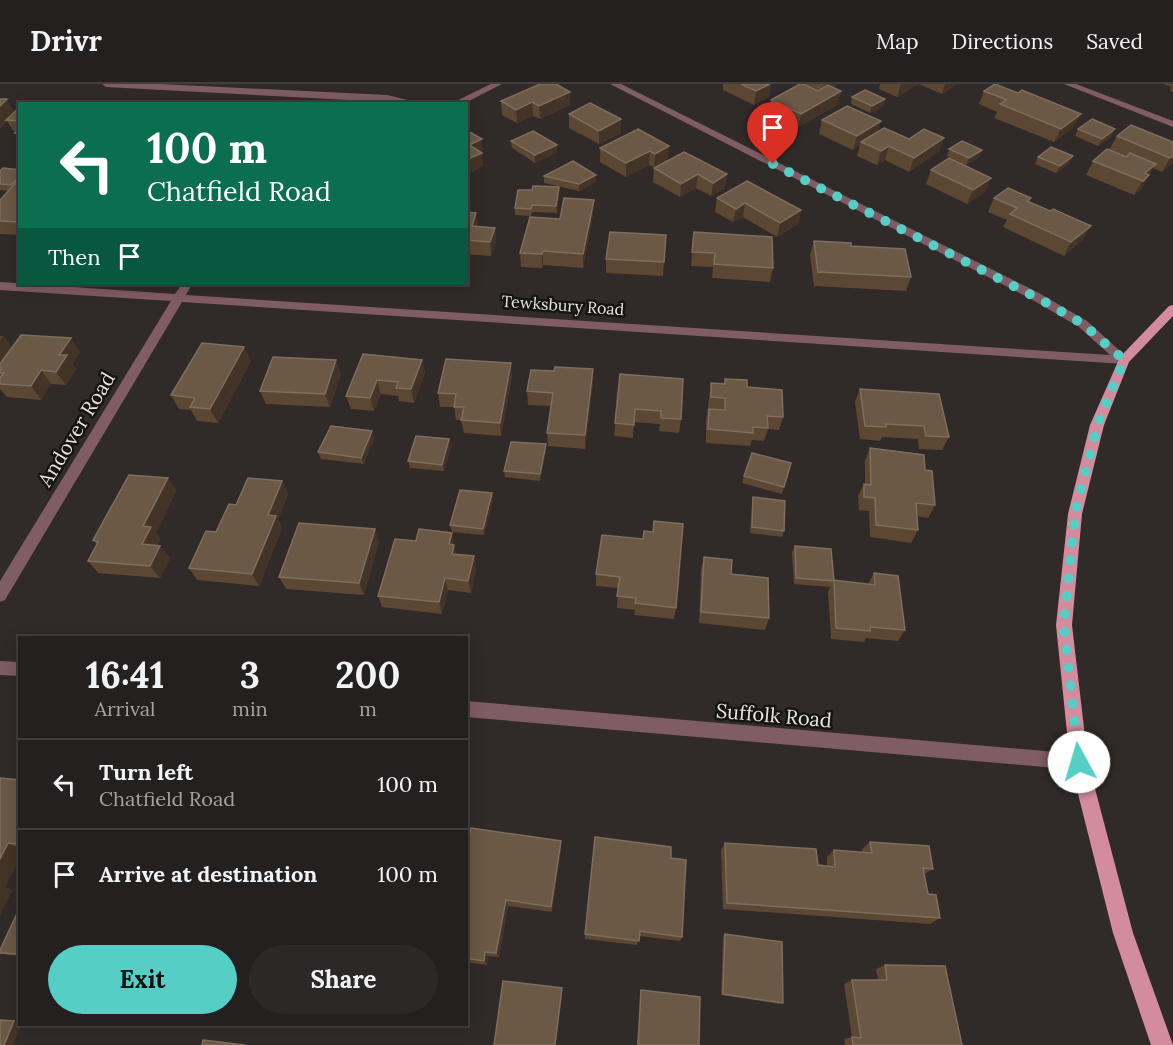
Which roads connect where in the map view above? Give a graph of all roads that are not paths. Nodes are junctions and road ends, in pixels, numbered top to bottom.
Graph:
1 (106, 84) edge
2 (498, 84) edge
3 (614, 84) edge
4 (1068, 84) edge
5 (409, 102) edge
6 (458, 102) edge
7 (1173, 124) edge
8 (186, 285) edge
9 (0, 286) edge
10 (177, 297) junction
11 (1173, 309) edge
12 (1124, 360) junction
13 (0, 595) edge
14 (0, 668) edge
15 (18, 669) edge
16 (468, 709) edge
17 (1079, 762) junction
18 (1162, 1045) edge

1 - 5 street
2 - 6 street
3 - 12 street
4 - 7 street
8 - 10 street, Andover Road
9 - 10 street, Tewksbury Road
10 - 12 street, Tewksbury Road
10 - 13 street, Andover Road
11 - 12 main road
12 - 17 main road
14 - 15 street
16 - 17 street, Suffolk Road
17 - 18 main road

